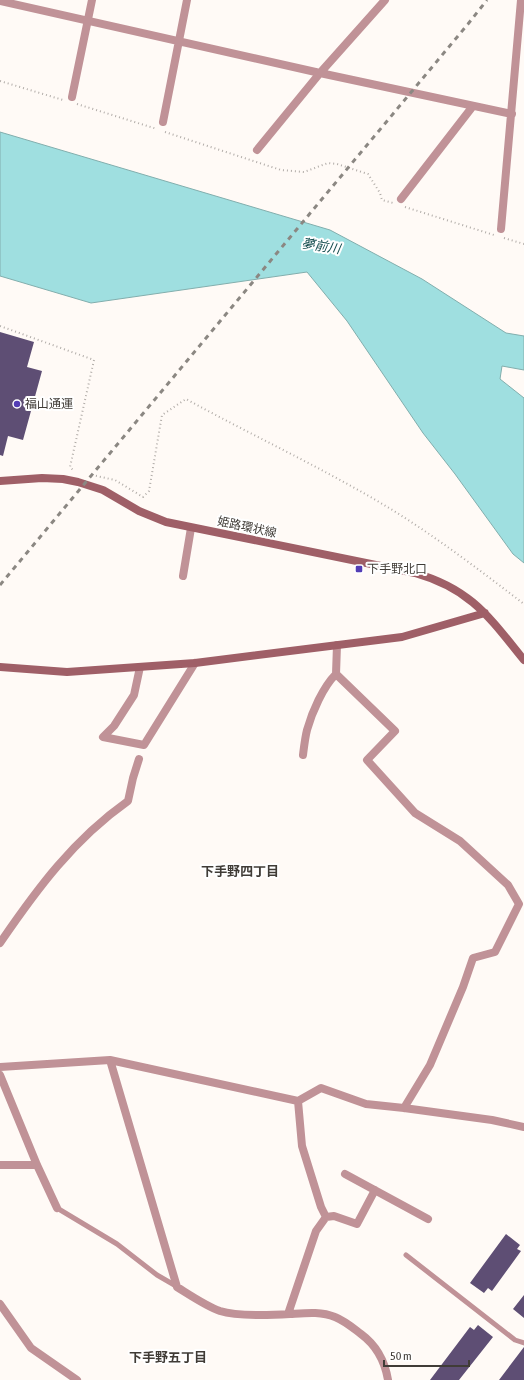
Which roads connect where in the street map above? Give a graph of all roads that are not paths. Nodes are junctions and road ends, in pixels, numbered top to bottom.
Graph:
1 (92, 0) edge
2 (187, 0) edge
3 (385, 0) edge
4 (521, 0) edge
5 (0, 1) edge
6 (88, 21) junction
7 (178, 41) junction
8 (515, 71) junction
9 (524, 72) edge
10 (320, 73) junction
11 (70, 100) road end
12 (472, 106) junction
13 (512, 114) junction
14 (163, 122) dead end
15 (256, 150) dead end
16 (399, 202) road end
17 (502, 233) road end
18 (0, 481) edge
19 (191, 528) junction
20 (183, 576) dead end
21 (485, 612) junction
22 (336, 645) junction
23 (524, 660) edge
24 (195, 663) junction
25 (0, 667) edge
26 (140, 667) junction
27 (336, 674) junction
28 (303, 755) dead end
29 (139, 759) dead end
30 (0, 944) edge
31 (110, 1060) junction
32 (0, 1067) edge
33 (0, 1075) edge
34 (298, 1101) junction
35 (404, 1108) junction
36 (524, 1126) edge
37 (0, 1165) edge
38 (37, 1165) junction
39 (345, 1174) dead end
40 (375, 1190) junction
41 (57, 1208) joint
42 (326, 1217) junction
43 (428, 1219) dead end
44 (406, 1255) dead end
45 (177, 1287) junction
46 (0, 1304) edge
47 (288, 1314) junction
48 (524, 1343) edge
49 (77, 1380) edge
50 (388, 1380) edge

1 - 6 street
2 - 7 street
3 - 10 street
4 - 8 street
5 - 6 street
6 - 7 street
6 - 11 street
7 - 10 street
7 - 14 street
8 - 9 street
8 - 13 street
10 - 12 street
10 - 15 street
12 - 13 street
12 - 16 street
13 - 17 street
18 - 19 main road, 姫路環状線
19 - 20 street
19 - 21 main road, 姫路環状線
21 - 22 main road
21 - 23 main road, 姫路環状線
22 - 24 main road
22 - 27 street
24 - 26 main road
24 - 26 street
25 - 26 main road
27 - 28 street
27 - 35 street
29 - 30 street
31 - 32 street
31 - 34 street
31 - 45 street
33 - 38 street
34 - 35 street
34 - 42 street
35 - 36 street
37 - 38 street
38 - 41 street
39 - 40 street
40 - 42 street
40 - 43 street
41 - 45 lane
42 - 47 street
44 - 48 lane
45 - 47 street
46 - 49 street
47 - 50 street

